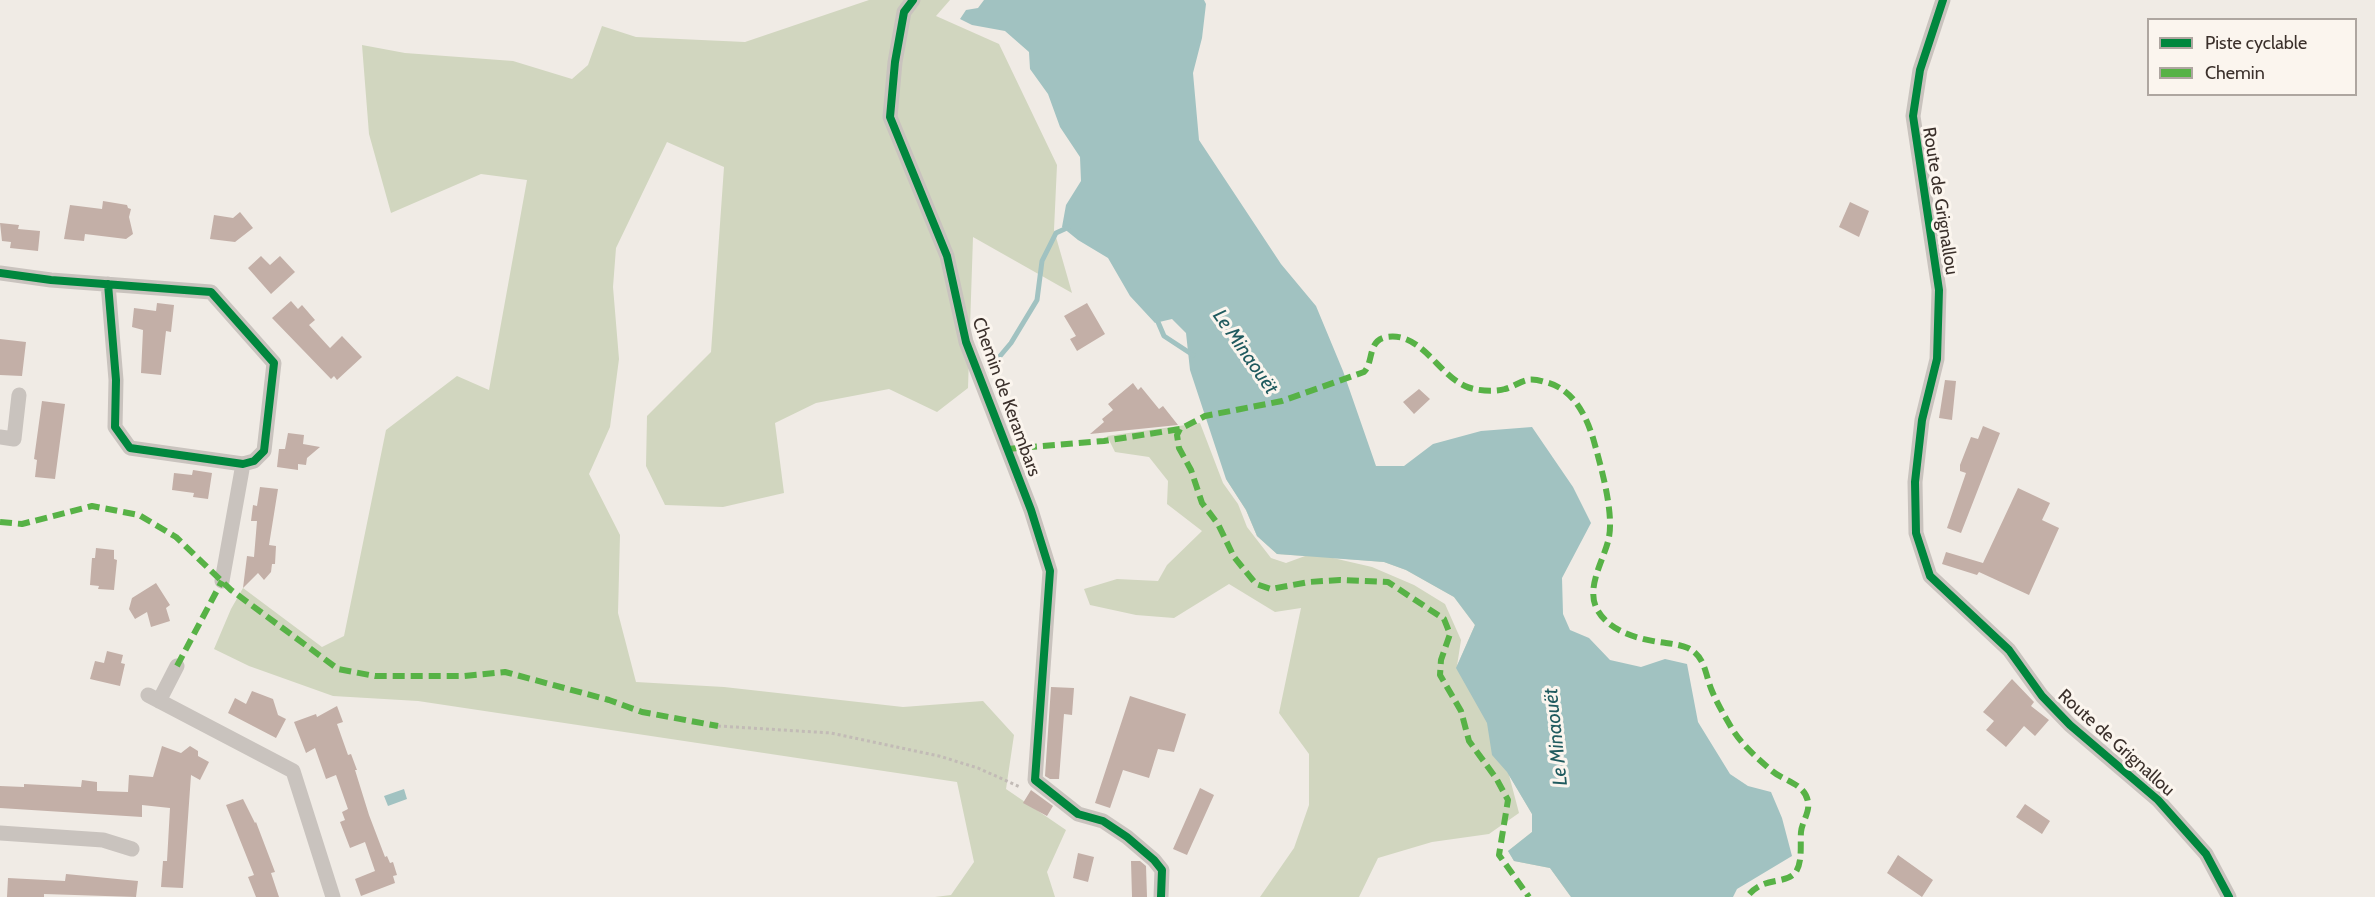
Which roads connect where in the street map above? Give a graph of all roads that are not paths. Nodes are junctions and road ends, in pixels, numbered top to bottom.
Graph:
1 (913, 0) edge
2 (1943, 0) edge
3 (0, 273) edge
4 (108, 284) junction
5 (19, 396) dead end
6 (0, 438) edge
7 (243, 464) junction
8 (222, 581) dead end
9 (177, 666) dead end
10 (0, 833) edge
11 (132, 849) dead end
12 (333, 897) edge
13 (1161, 897) edge
14 (2229, 897) edge

1 - 13 street, Chemin de Kerambars
2 - 14 street, Route de Grignallou
3 - 4 street
4 - 7 street
4 - 7 street
5 - 6 street
7 - 8 street
9 - 12 street
10 - 11 street

